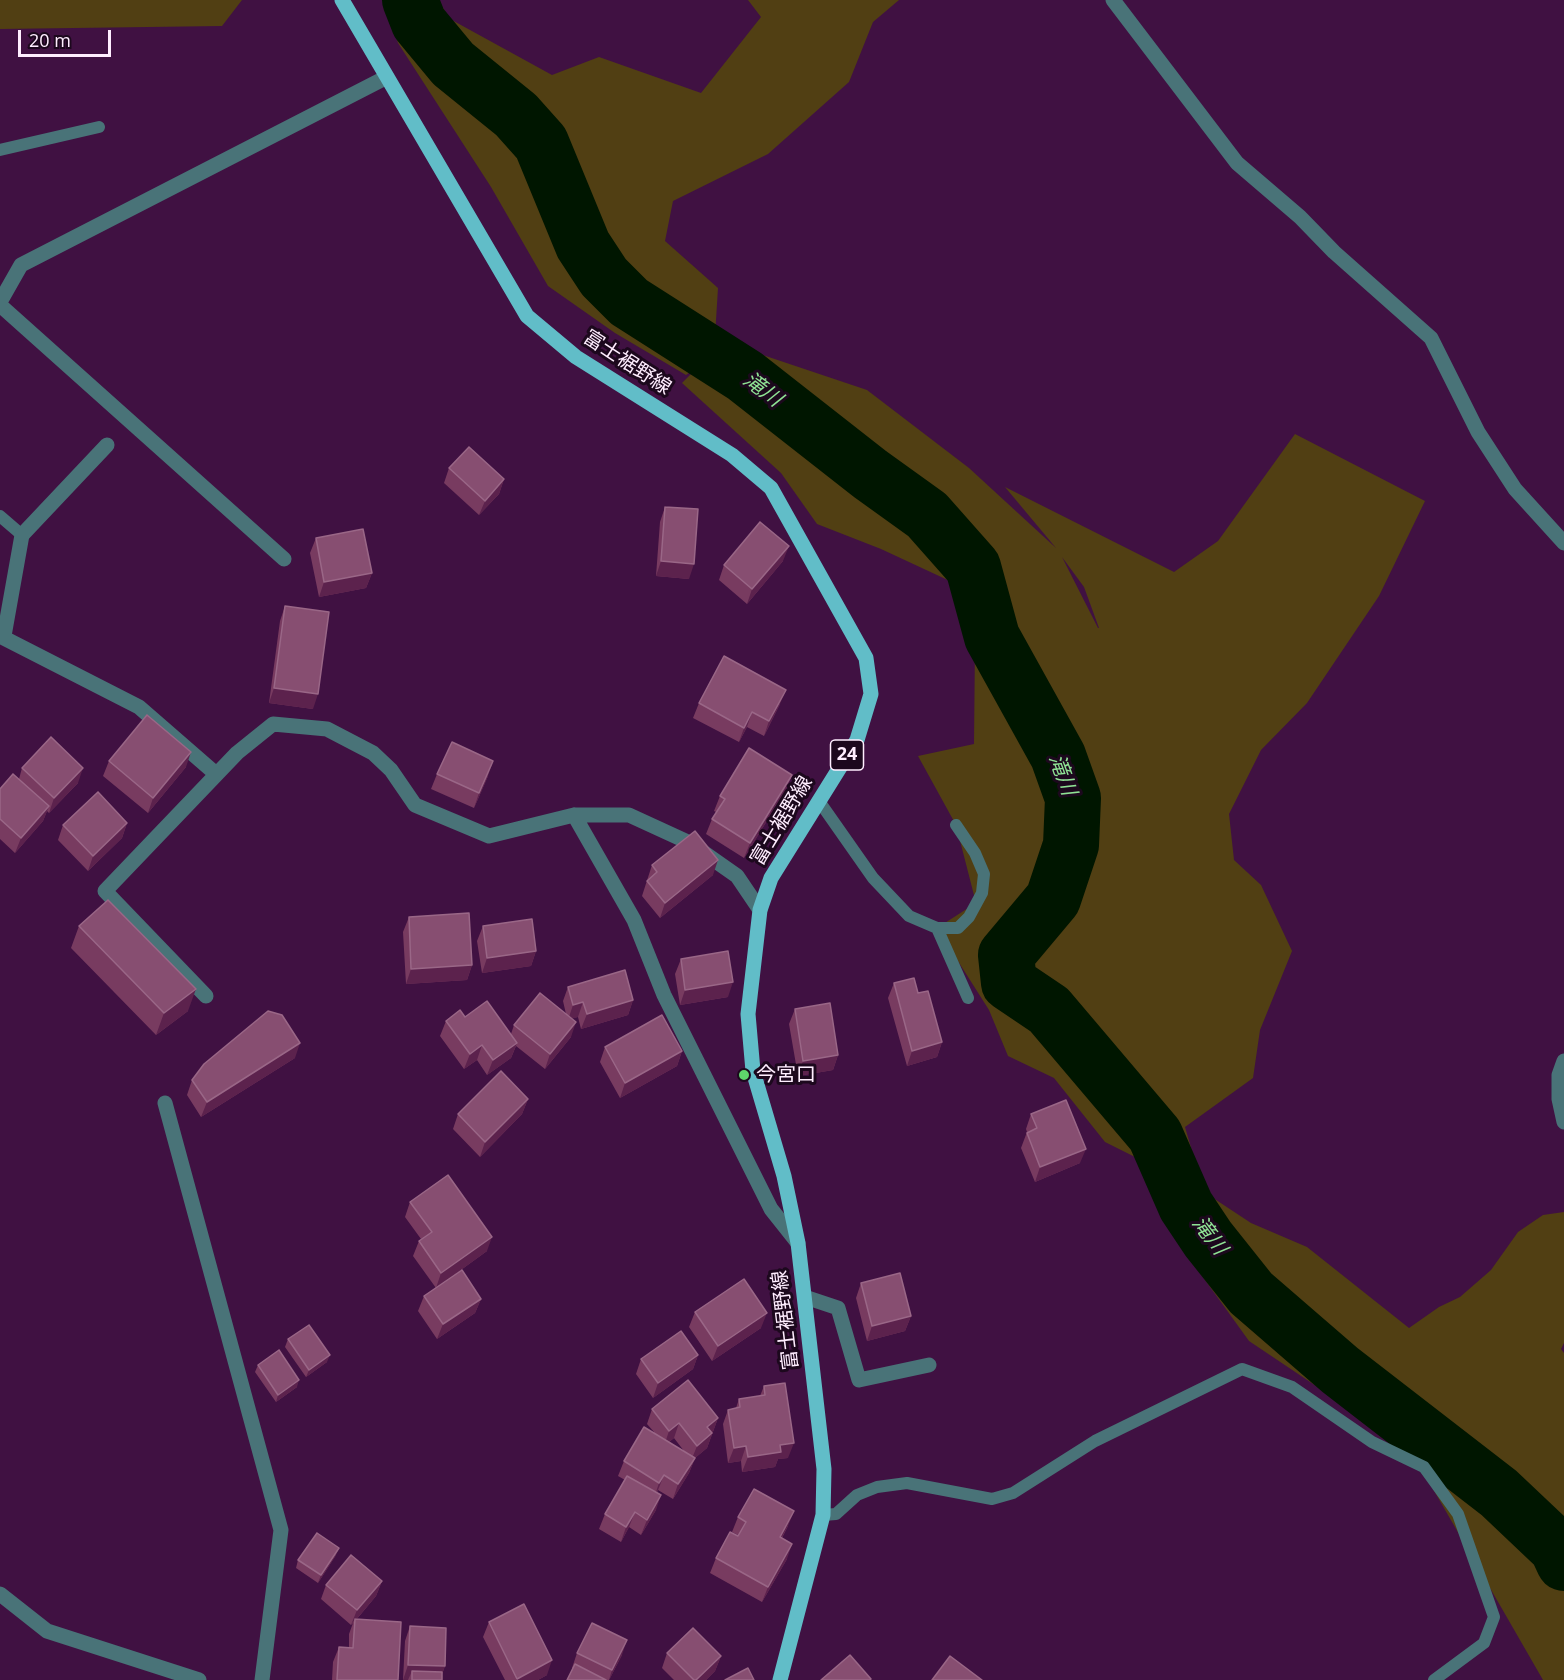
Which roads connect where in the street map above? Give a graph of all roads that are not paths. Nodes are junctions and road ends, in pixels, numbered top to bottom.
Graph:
1 (342, 0) edge
2 (1113, 0) edge
3 (385, 78) junction
4 (99, 127) dead end
5 (0, 150) edge
6 (0, 304) edge
7 (107, 445) dead end
8 (0, 516) edge
9 (22, 535) junction
10 (1564, 543) edge
11 (284, 559) dead end
12 (2, 636) edge
13 (216, 774) junction
14 (819, 801) junction
15 (574, 815) junction
16 (956, 825) dead end
17 (760, 910) junction
18 (937, 928) junction
19 (206, 996) dead end
20 (968, 998) dead end
21 (1564, 1061) edge
22 (165, 1103) dead end
23 (1564, 1122) edge
24 (798, 1243) junction
25 (805, 1297) junction
26 (929, 1365) dead end
27 (823, 1515) junction
28 (0, 1594) edge
29 (199, 1680) edge
30 (262, 1680) edge
31 (780, 1680) edge
32 (1434, 1680) edge

1 - 3 main road, 富士裾野線 / 24
2 - 10 street
3 - 6 street
3 - 14 main road, 富士裾野線 / 24
4 - 5 lane
6 - 11 street
7 - 9 street
8 - 9 lane
9 - 12 street
12 - 13 street
13 - 15 street
13 - 19 street
14 - 17 main road, 富士裾野線 / 24
14 - 18 lane
15 - 17 street
15 - 24 street
16 - 18 lane
17 - 24 main road, 富士裾野線 / 24
18 - 20 lane
21 - 23 street
22 - 30 street
24 - 25 main road, 富士裾野線 / 24
25 - 26 street
25 - 27 main road, 富士裾野線 / 24
27 - 31 main road, 富士裾野線 / 24
27 - 32 lane
28 - 29 street

